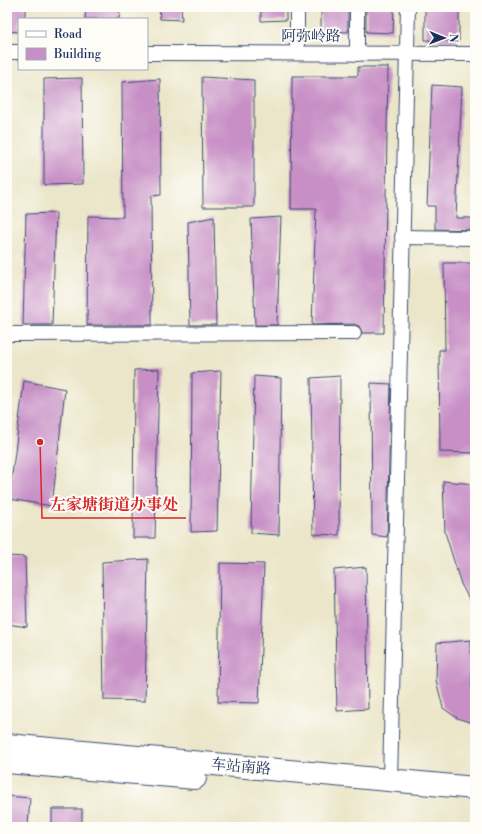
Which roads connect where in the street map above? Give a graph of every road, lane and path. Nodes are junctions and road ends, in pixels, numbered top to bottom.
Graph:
1 (297, 7) edge
2 (357, 7) edge
3 (408, 7) edge
4 (7, 52) edge
5 (18, 52) edge
6 (148, 53) edge
7 (297, 53) junction
8 (357, 54) junction
9 (407, 54) junction
10 (475, 54) edge
11 (402, 237) junction
12 (475, 238) edge
13 (354, 333) dead end
14 (7, 334) edge
15 (7, 745) edge
16 (7, 762) edge
17 (390, 781) junction
18 (475, 788) edge
19 (475, 802) edge

1 - 7 street
2 - 8 street
3 - 9 street
4 - 5 street
6 - 7 street, 阿弥岭路
7 - 8 street, 阿弥岭路
8 - 9 street, 阿弥岭路
9 - 10 street, 阿弥岭路
9 - 11 street
11 - 12 street
11 - 17 street
13 - 14 street
15 - 17 main road, 车站南路
16 - 19 main road, 车站南路
17 - 18 main road, 车站南路

